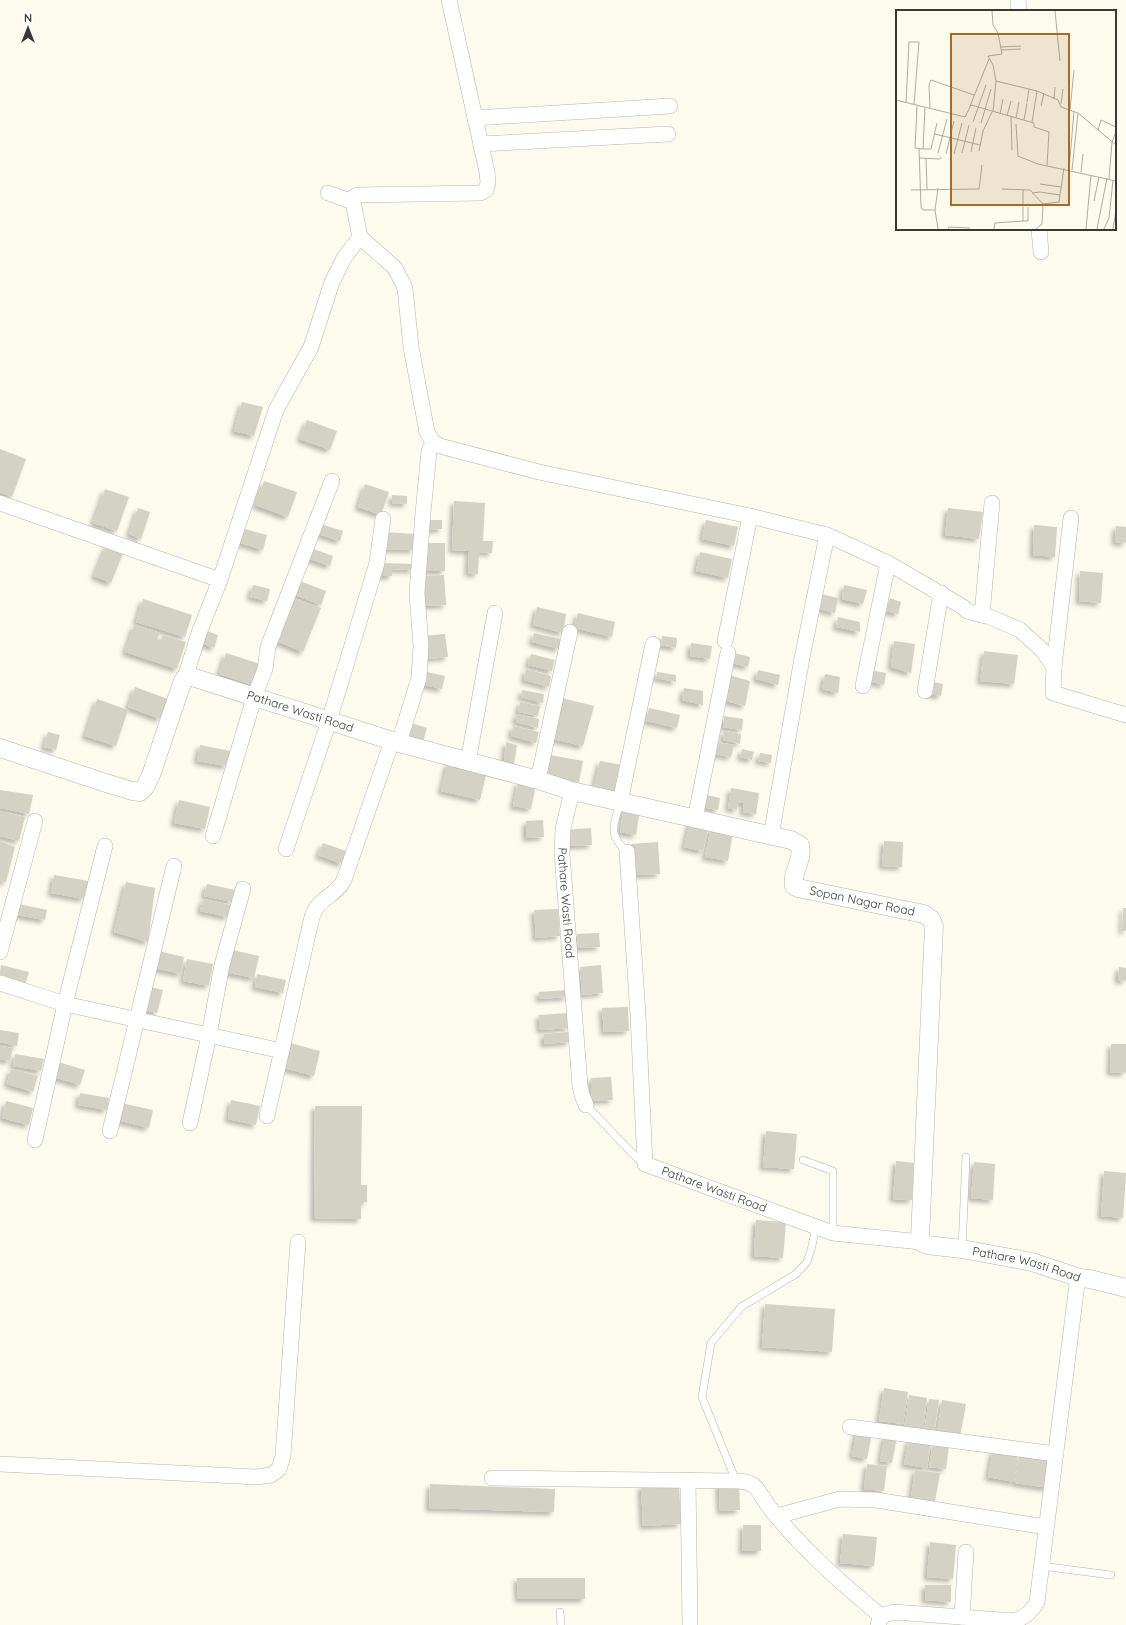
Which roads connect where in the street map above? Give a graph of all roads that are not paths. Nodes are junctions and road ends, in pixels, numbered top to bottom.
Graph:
1 (449, 0) edge
2 (1018, 0) edge
3 (1019, 10) edge
4 (670, 106) dead end
5 (475, 118) junction
6 (668, 134) dead end
7 (481, 144) junction
8 (328, 193) dead end
9 (353, 202) junction
10 (1039, 230) edge
11 (360, 237) junction
12 (1041, 252) dead end
13 (432, 442) junction
14 (332, 481) dead end
15 (0, 503) edge
16 (992, 503) dead end
17 (750, 516) junction
18 (1071, 518) dead end
19 (383, 519) dead end
20 (827, 535) junction
21 (888, 563) junction
22 (220, 580) junction
23 (940, 593) junction
24 (495, 613) dead end
25 (982, 615) junction
26 (570, 632) dead end
27 (653, 644) dead end
28 (1054, 667) junction
29 (185, 678) junction
30 (864, 686) dead end
31 (925, 691) dead end
32 (254, 698) junction
33 (1126, 715) edge
34 (329, 721) junction
35 (396, 742) junction
36 (0, 748) edge
37 (468, 762) junction
38 (538, 780) junction
39 (572, 791) junction
40 (620, 802) junction
41 (695, 819) junction
42 (35, 821) dead end
43 (213, 836) dead end
44 (771, 836) junction
45 (105, 846) dead end
46 (286, 849) dead end
47 (627, 852) joint
48 (174, 866) dead end
49 (243, 889) dead end
50 (0, 952) edge
51 (0, 983) edge
52 (65, 1004) junction
53 (137, 1019) junction
54 (209, 1035) junction
55 (282, 1051) junction
56 (586, 1105) joint
57 (267, 1116) dead end
58 (190, 1123) dead end
59 (110, 1131) dead end
60 (35, 1140) dead end
61 (966, 1157) dead end
62 (803, 1160) dead end
63 (645, 1164) junction
64 (816, 1227) junction
65 (833, 1232) junction
66 (298, 1242) dead end
67 (922, 1242) junction
68 (962, 1249) junction
69 (1080, 1278) junction
70 (1126, 1283) edge
71 (1126, 1288) edge
72 (850, 1427) dead end
73 (1056, 1454) junction
74 (0, 1464) edge
75 (492, 1478) dead end
76 (688, 1480) junction
77 (736, 1481) junction
78 (776, 1516) junction
79 (1046, 1527) junction
80 (966, 1552) dead end
81 (1042, 1566) junction
82 (1111, 1575) dead end
83 (560, 1612) dead end
84 (962, 1617) junction
85 (879, 1620) edge
86 (561, 1625) edge
87 (690, 1625) edge

1 - 5 street
2 - 3 street
4 - 5 street
5 - 7 street
6 - 7 street
7 - 9 street
8 - 9 street
9 - 11 street
10 - 12 street
11 - 13 street
11 - 22 street
13 - 17 street
13 - 35 street
14 - 32 street
15 - 22 street
16 - 25 street
17 - 20 street
17 - 41 street
18 - 28 street
19 - 34 street
20 - 21 street
20 - 44 street
21 - 23 street
21 - 30 street
22 - 29 street
23 - 25 street
23 - 31 street
24 - 37 street
25 - 28 street
26 - 38 street
27 - 40 street
28 - 33 street
29 - 32 street, Pathare Wasti Road
29 - 36 street
32 - 34 street, Pathare Wasti Road
32 - 43 street
34 - 35 street, Pathare Wasti Road
34 - 46 street
35 - 37 street, Pathare Wasti Road
35 - 55 street
37 - 38 street, Pathare Wasti Road
38 - 39 street, Pathare Wasti Road
39 - 40 street, Sopan Nagar Road
39 - 56 street, Pathare Wasti Road
40 - 41 street, Sopan Nagar Road
40 - 47 lane
41 - 44 street, Sopan Nagar Road
42 - 50 street
44 - 67 street, Sopan Nagar Road
45 - 52 street
47 - 63 street
48 - 53 street
49 - 54 street
51 - 52 street
52 - 53 street
52 - 60 street
53 - 54 street
53 - 59 street
54 - 55 street
54 - 58 street
55 - 57 street
56 - 63 lane, Pathare Wasti Road
61 - 68 lane
62 - 65 lane
63 - 64 street, Pathare Wasti Road
64 - 65 street, Pathare Wasti Road
64 - 77 lane
65 - 67 street, Pathare Wasti Road
66 - 74 street
67 - 68 street, Pathare Wasti Road
68 - 69 street, Pathare Wasti Road
69 - 71 street, Pathare Wasti Road
69 - 73 street
70 - 71 street
72 - 73 street
73 - 79 street
75 - 76 street
76 - 77 street
76 - 87 street
77 - 78 street
78 - 79 street
78 - 85 street
79 - 81 street
80 - 84 street
81 - 82 lane
81 - 84 street
83 - 86 lane
84 - 85 street

